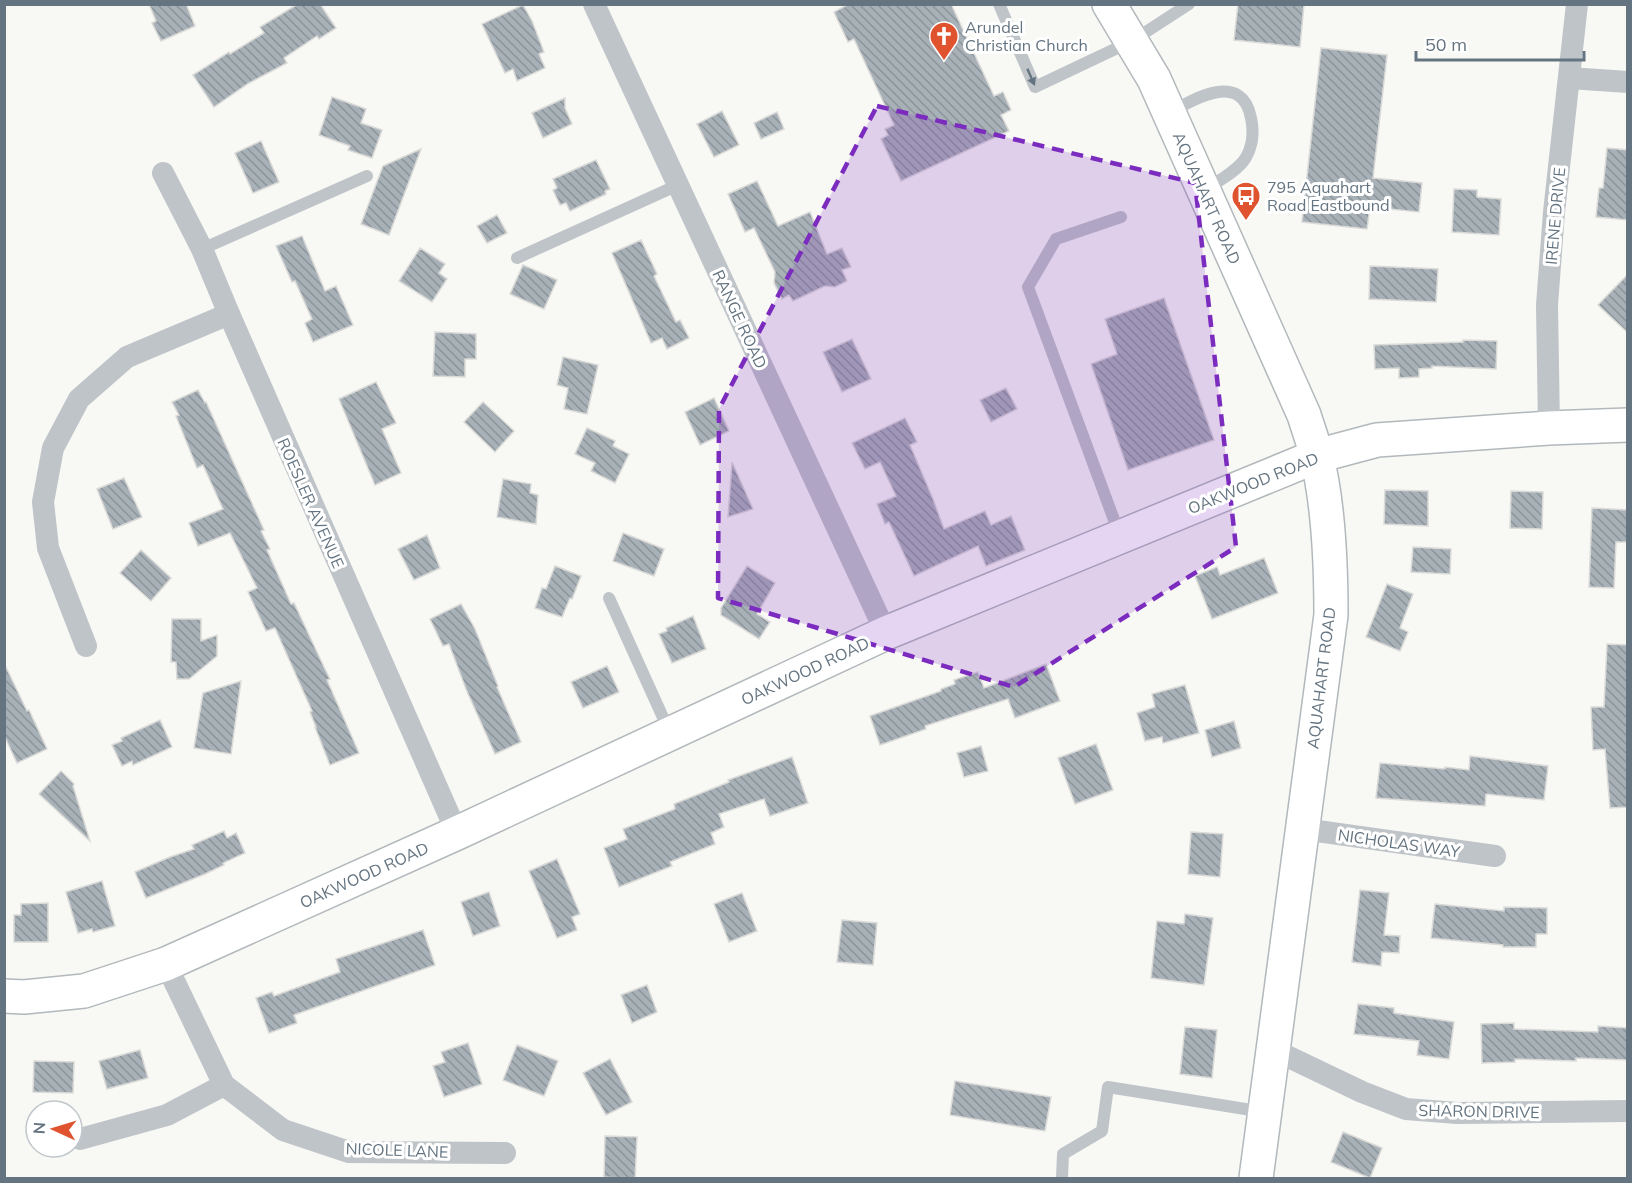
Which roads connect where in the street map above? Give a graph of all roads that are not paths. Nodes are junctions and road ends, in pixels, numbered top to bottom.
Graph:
1 (594, 4) edge
2 (999, 4) edge
3 (1109, 4) edge
4 (1577, 4) edge
5 (1188, 5) edge
6 (1132, 41) junction
7 (1569, 78) junction
8 (1628, 82) edge
9 (1169, 113) junction
10 (163, 173) dead end
11 (367, 176) dead end
12 (678, 185) junction
13 (1203, 190) junction
14 (1120, 217) dead end
15 (202, 249) junction
16 (517, 258) dead end
17 (229, 314) junction
18 (1628, 425) edge
19 (1549, 428) junction
20 (1317, 456) junction
21 (1120, 537) junction
22 (609, 598) dead end
23 (886, 633) junction
24 (86, 646) dead end
25 (670, 734) junction
26 (1303, 829) junction
27 (457, 833) junction
28 (1495, 856) dead end
29 (166, 964) junction
30 (4, 996) edge
31 (1272, 1049) junction
32 (224, 1085) junction
33 (1628, 1111) edge
34 (1264, 1112) junction
35 (84, 1138) edge
36 (505, 1153) dead end
37 (1062, 1179) edge
38 (1256, 1179) edge

1 - 12 street, RANGE ROAD
2 -> 6 lane
3 - 6 street, AQUAHART ROAD
4 - 7 street, IRENE DRIVE
5 - 6 lane
6 - 9 street, AQUAHART ROAD
7 - 8 street
7 - 19 street, IRENE DRIVE
9 - 13 street, AQUAHART ROAD
9 - 13 lane
10 - 15 street, ROESLER AVENUE
11 - 15 lane
12 - 16 lane
12 - 23 street, RANGE ROAD
13 - 20 street, AQUAHART ROAD
14 - 21 lane
15 - 17 street, ROESLER AVENUE
17 - 24 street
17 - 27 street, ROESLER AVENUE
18 - 19 street, OAKWOOD ROAD
19 - 20 street, OAKWOOD ROAD
20 - 21 street, OAKWOOD ROAD
20 - 26 street, AQUAHART ROAD
21 - 23 street, OAKWOOD ROAD
22 - 25 lane
23 - 25 street, OAKWOOD ROAD
25 - 27 street, OAKWOOD ROAD
26 - 28 street, NICHOLAS WAY
26 - 31 street, AQUAHART ROAD
27 - 29 street, OAKWOOD ROAD
29 - 30 street, OAKWOOD ROAD
29 - 32 street, NICOLE LANE
31 - 33 street, SHARON DRIVE
31 - 34 street, AQUAHART ROAD
32 - 35 street
32 - 36 street, NICOLE LANE
34 - 37 lane
34 - 38 street, AQUAHART ROAD

